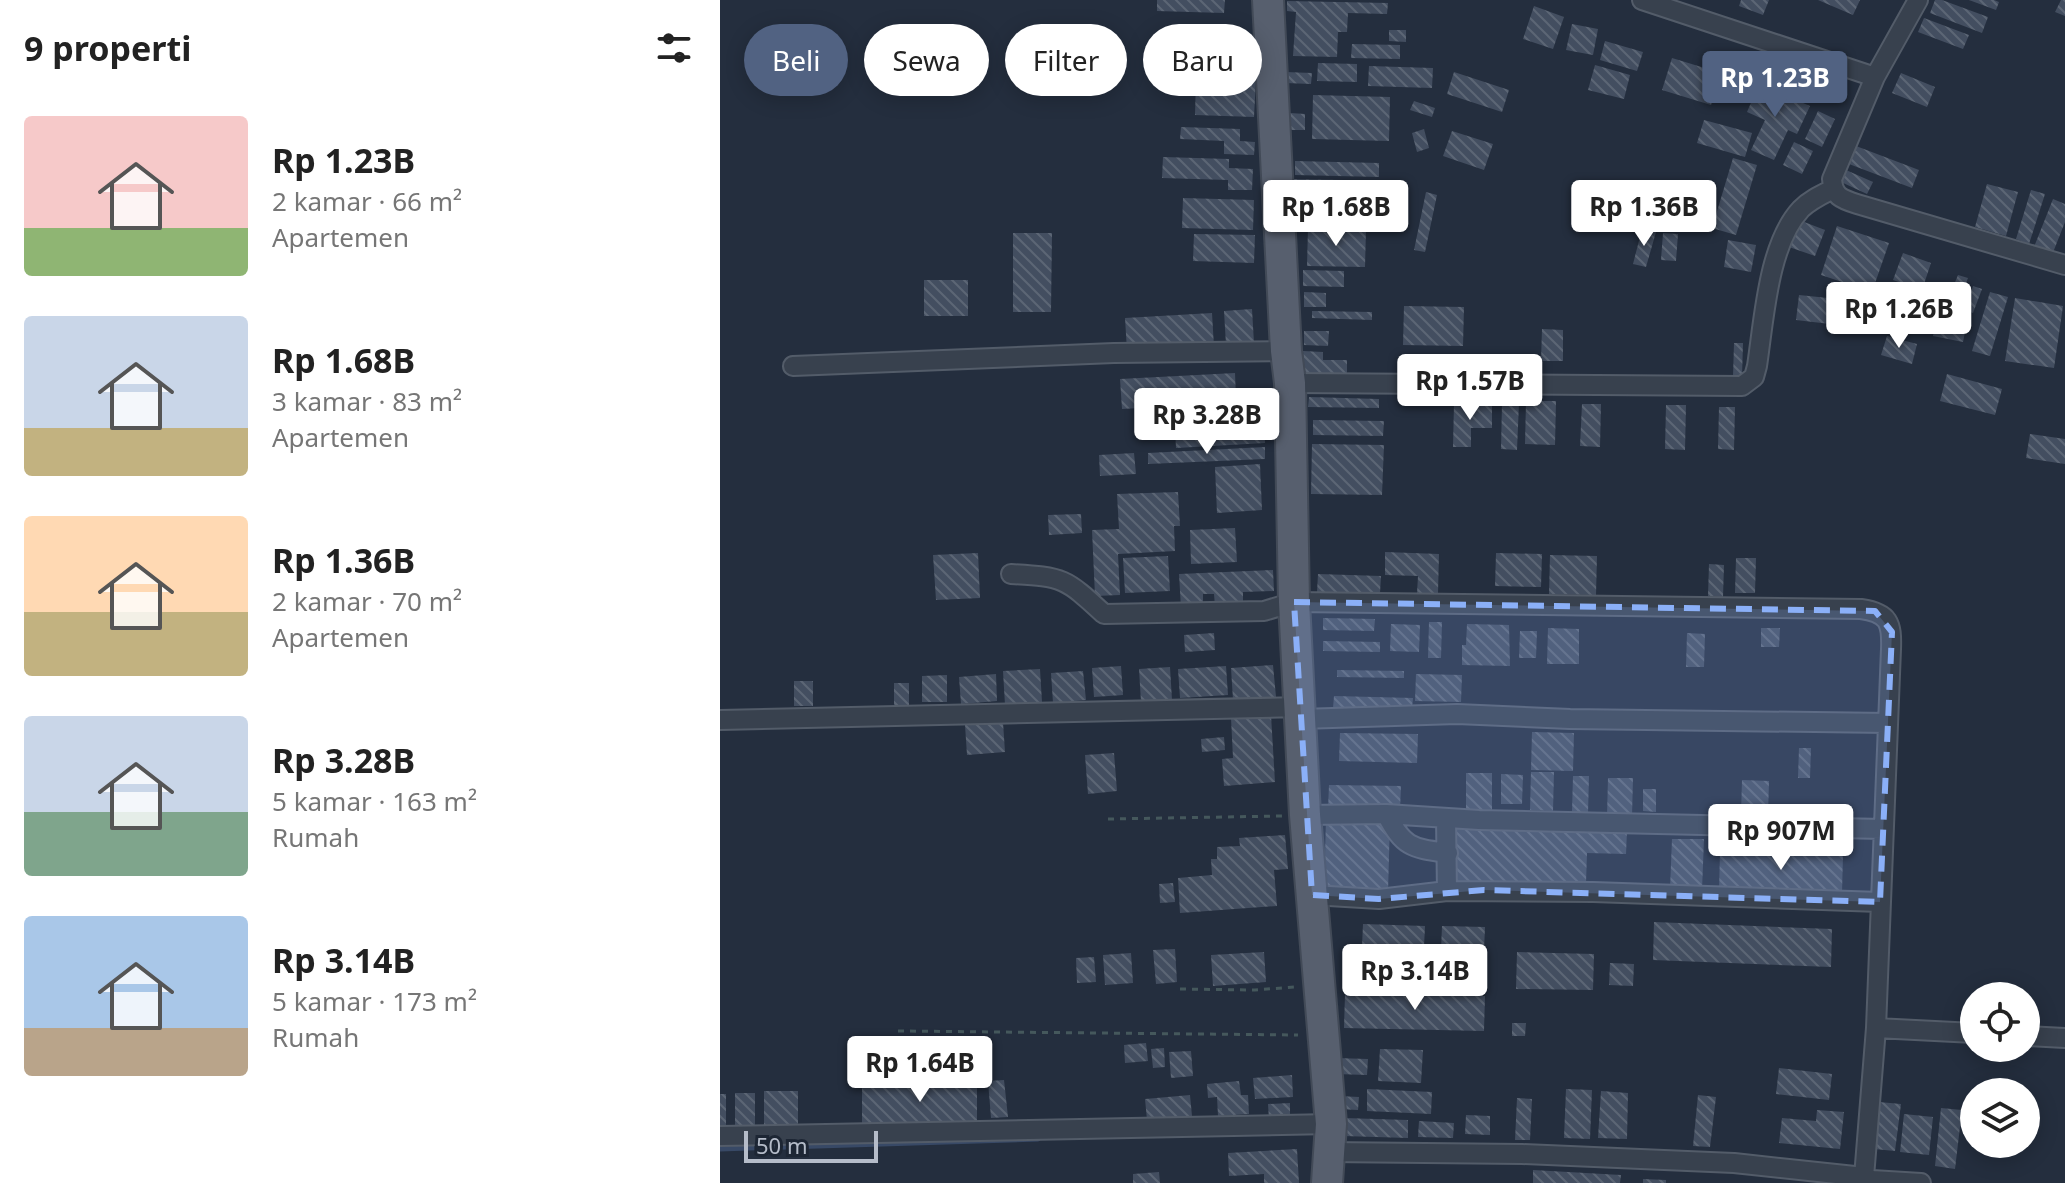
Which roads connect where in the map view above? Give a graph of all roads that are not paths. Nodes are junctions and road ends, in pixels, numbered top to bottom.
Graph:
1 (1268, 0) edge
2 (1642, 0) edge
3 (1918, 0) edge
4 (1875, 77) junction
5 (1833, 189) junction
6 (2065, 265) edge
7 (1286, 351) junction
8 (793, 366) dead end
9 (1290, 383) junction
10 (1011, 574) dead end
11 (1294, 602) junction
12 (1300, 713) junction
13 (720, 720) edge
14 (1888, 723) junction
15 (1386, 814) junction
16 (1305, 815) junction
17 (1446, 819) junction
18 (1883, 829) junction
19 (1448, 853) junction
20 (1447, 891) junction
21 (1312, 895) junction
22 (1880, 902) junction
23 (1876, 1028) junction
24 (1960, 1032) edge
25 (2040, 1037) edge
26 (2065, 1038) edge
27 (720, 1136) edge
28 (1329, 1138) junction
29 (1869, 1180) edge
30 (1327, 1183) edge
31 (1921, 1183) edge

1 - 7 main road
2 - 4 street
3 - 4 street
4 - 5 street
5 - 6 street
5 - 9 street
7 - 8 street
7 - 9 main road
9 - 11 main road
10 - 11 street
11 - 12 main road
11 - 14 street
12 - 13 street
12 - 14 street
12 - 16 main road
14 - 18 street
15 - 16 street
15 - 17 street
15 - 19 street
16 - 21 main road
17 - 18 street
17 - 19 street
18 - 22 street
19 - 20 street
20 - 21 street
20 - 22 street
21 - 28 main road
22 - 23 street
23 - 24 street
23 - 29 street
25 - 26 street
27 - 28 street
28 - 29 street
28 - 30 main road
29 - 31 street

